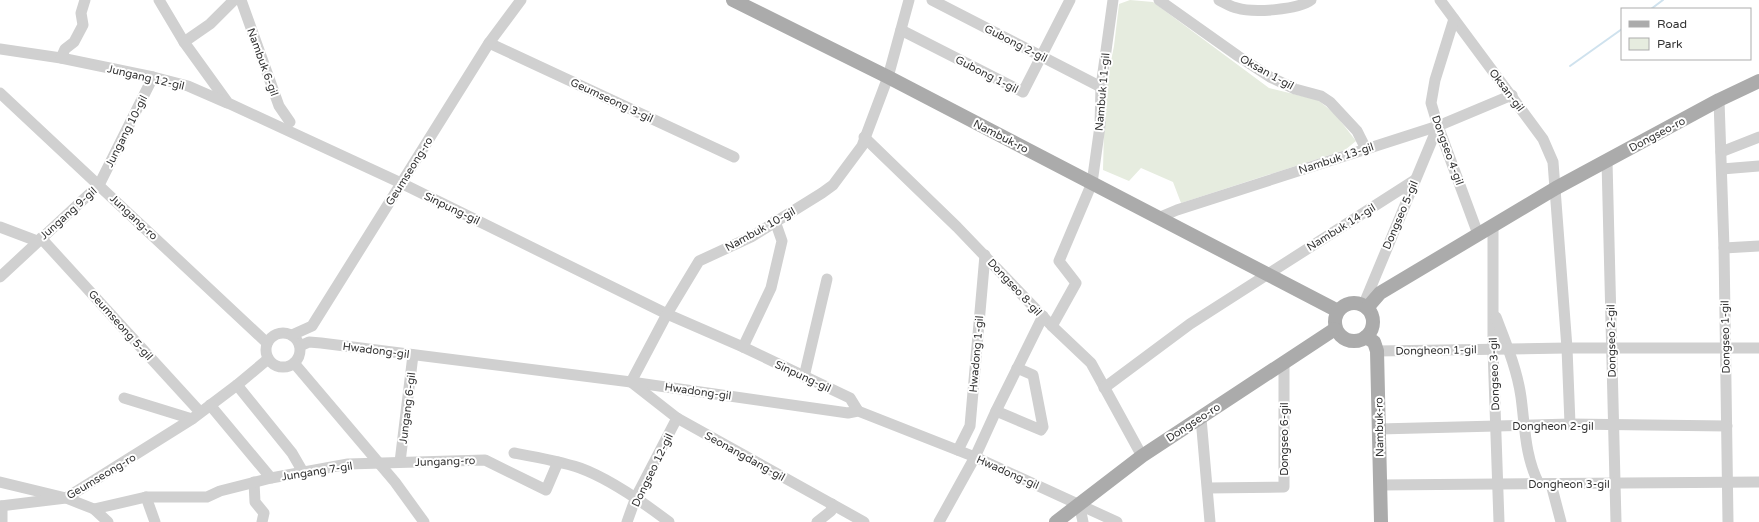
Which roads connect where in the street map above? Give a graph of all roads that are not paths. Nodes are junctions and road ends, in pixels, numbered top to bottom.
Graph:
1 (85, 0) edge
2 (159, 0) edge
3 (234, 0) edge
4 (240, 0) edge
5 (521, 0) edge
6 (733, 0) edge
7 (909, 0) edge
8 (932, 0) edge
9 (1070, 0) edge
10 (1113, 0) edge
11 (1159, 0) edge
12 (1219, 0) edge
13 (1311, 0) edge
14 (1440, 0) edge
15 (1454, 19) junction
16 (901, 30) junction
17 (184, 42) junction
18 (489, 43) junction
19 (0, 49) edge
20 (1042, 56) junction
21 (61, 58) junction
22 (153, 77) junction
23 (888, 77) junction
24 (1759, 81) edge
25 (1101, 87) junction
26 (0, 93) edge
27 (1512, 95) junction
28 (1718, 100) junction
29 (228, 103) junction
30 (290, 122) dead end
31 (1438, 126) junction
32 (1759, 137) edge
33 (864, 138) junction
34 (1366, 149) junction
35 (1722, 152) junction
36 (734, 157) dead end
37 (1607, 161) junction
38 (1759, 166) edge
39 (1722, 169) junction
40 (1415, 180) junction
41 (401, 183) junction
42 (1092, 183) junction
43 (100, 184) junction
44 (1556, 188) junction
45 (1158, 218) junction
46 (775, 221) junction
47 (1493, 226) junction
48 (0, 227) edge
49 (1478, 234) junction
50 (39, 239) junction
51 (1759, 246) edge
52 (1724, 248) junction
53 (985, 255) junction
54 (1268, 274) junction
55 (0, 277) edge
56 (827, 279) dead end
57 (1365, 307) junction
58 (1493, 310) junction
59 (1338, 311) junction
60 (667, 314) junction
61 (1043, 316) junction
62 (1052, 326) junction
63 (1336, 329) junction
64 (292, 336) junction
65 (1366, 337) junction
66 (267, 343) junction
67 (300, 346) junction
68 (743, 347) junction
69 (1726, 347) junction
70 (1567, 348) junction
71 (1611, 348) junction
72 (1759, 348) edge
73 (1508, 349) junction
74 (1493, 350) junction
75 (1378, 351) junction
76 (413, 354) junction
77 (268, 359) junction
78 (294, 363) junction
79 (1284, 363) junction
80 (1017, 368) junction
81 (804, 377) junction
82 (631, 382) junction
83 (237, 385) junction
84 (1104, 388) junction
85 (124, 398) dead end
86 (210, 405) junction
87 (858, 411) junction
88 (996, 411) junction
89 (196, 415) junction
90 (677, 418) junction
91 (1201, 418) junction
92 (1570, 424) junction
93 (1496, 426) junction
94 (1523, 426) junction
95 (1613, 426) junction
96 (1727, 426) junction
97 (1379, 429) junction
98 (958, 450) junction
99 (514, 453) dead end
100 (1142, 456) junction
101 (975, 457) junction
102 (400, 462) junction
103 (558, 462) junction
104 (379, 465) junction
105 (303, 472) junction
106 (271, 478) junction
107 (0, 482) edge
108 (254, 482) junction
109 (1759, 482) edge
110 (1727, 483) junction
111 (1539, 484) junction
112 (1551, 484) junction
113 (1615, 484) junction
114 (1380, 485) junction
115 (1498, 485) junction
116 (1208, 488) junction
117 (146, 497) junction
118 (636, 497) junction
119 (66, 498) junction
120 (832, 504) junction
121 (1079, 504) junction
122 (1, 506) edge
123 (414, 507) junction
124 (94, 509) junction
125 (2, 522) edge
126 (108, 522) edge
127 (155, 522) edge
128 (262, 522) edge
129 (415, 522) edge
130 (424, 522) edge
131 (628, 522) edge
132 (669, 522) edge
133 (817, 522) edge
134 (864, 522) edge
135 (939, 522) edge
136 (1056, 522) edge
137 (1083, 522) edge
138 (1117, 522) edge
139 (1210, 522) edge
140 (1381, 522) edge
141 (1499, 522) edge
142 (1561, 522) edge
143 (1616, 522) edge
144 (1728, 522) edge

1 - 21 street
2 - 17 street, Sinpung-gil
3 - 17 street
4 - 30 street, Nambuk 6-gil
5 - 18 street, Geumseong-ro
6 - 23 main road, Nambuk-ro
7 - 16 street, Nambuk 10-gil
8 - 20 street, Gubong 2-gil
9 - 20 street, Gubong 1-gil
10 - 25 street, Nambuk 11-gil
11 - 34 street, Oksan 1-gil
12 - 13 street
14 - 15 street, Oksan-gil
15 - 27 street, Oksan-gil
15 - 31 street, Dongseo 4-gil
16 - 20 street, Gubong 1-gil
16 - 23 street, Nambuk 10-gil
17 - 29 street, Sinpung-gil
18 - 36 street, Geumseong 3-gil
18 - 41 street, Geumseong-ro
19 - 21 street, Jungang 12-gil
20 - 25 street, Gubong 2-gil
21 - 22 street, Jungang 12-gil
22 - 29 street, Jungang 12-gil
22 - 43 street, Jungang 10-gil
23 - 33 street, Nambuk 10-gil
23 - 42 main road, Nambuk-ro
24 - 28 main road, Dongseo-ro
25 - 42 street, Nambuk 11-gil
26 - 43 street, Jungang-ro
27 - 31 street, Nambuk 13-gil
27 - 44 street, Oksan-gil
28 - 35 street, Dongseo 1-gil
28 - 37 main road, Dongseo-ro
29 - 41 street, Sinpung-gil
31 - 34 street, Nambuk 13-gil
31 - 40 street, Dongseo 5-gil
31 - 49 street, Dongseo 4-gil
32 - 35 street
33 - 46 street, Nambuk 10-gil
33 - 53 street, Dongseo 8-gil
34 - 45 street, Nambuk 13-gil
35 - 39 street, Dongseo 1-gil
37 - 44 main road, Dongseo-ro
37 - 71 street, Dongseo 2-gil
38 - 39 street
39 - 52 street, Dongseo 1-gil
40 - 54 street, Nambuk 14-gil
40 - 57 street, Dongseo 5-gil
41 - 60 street, Sinpung-gil
41 - 64 street, Geumseong-ro
42 - 45 main road, Nambuk-ro
42 - 62 street, Nambuk 11-gil
43 - 50 street, Jungang 9-gil
43 - 66 street, Jungang-ro
44 - 47 main road, Dongseo-ro
44 - 70 street
45 - 54 main road, Nambuk-ro
46 - 60 street, Nambuk 10-gil
46 - 68 street
47 - 49 main road, Dongseo-ro
47 - 58 street, Dongseo 3-gil
48 - 50 street, Jungang 9-gil
49 - 57 main road, Dongseo-ro
50 - 55 street, Jungang 9-gil
50 - 89 street, Geumseong 5-gil
51 - 52 street
52 - 69 street, Dongseo 1-gil
53 - 61 street, Dongseo 8-gil
53 - 98 street, Hwadong 1-gil
54 - 59 main road, Nambuk-ro
54 - 84 street
56 - 81 street
57 - 59 main road
57 - 65 main road
58 - 73 street
58 - 74 street, Dongseo 3-gil
59 - 63 main road
60 - 68 street, Sinpung-gil
60 - 82 street, Nambuk 10-gil
61 - 62 street, Dongseo 8-gil
61 - 80 street
62 - 84 street, Dongseo 8-gil
63 - 65 main road
63 - 79 main road, Dongseo-ro
64 - 66 street
64 - 67 street
65 - 75 main road
66 - 77 street
67 - 76 street, Hwadong-gil
67 - 78 street
68 - 81 street, Sinpung-gil
69 - 71 street, Dongheon 1-gil
69 - 72 street, Dongheon 1-gil
69 - 96 street, Dongseo 1-gil
70 - 71 street, Dongheon 1-gil
70 - 73 street, Dongheon 1-gil
70 - 92 street
71 - 95 street, Dongseo 2-gil
73 - 74 street, Dongheon 1-gil
73 - 94 street
74 - 75 street, Dongheon 1-gil
74 - 93 street, Dongseo 3-gil
75 - 97 main road, Nambuk-ro
76 - 82 street, Hwadong-gil
76 - 102 street, Jungang 6-gil
77 - 78 street
77 - 83 street, Geumseong-ro
78 - 104 street
79 - 91 main road, Dongseo-ro
79 - 116 street, Dongseo 6-gil
80 - 88 street
80 - 88 street
81 - 87 street, Sinpung-gil
82 - 87 street, Hwadong-gil
82 - 90 street, Seonangdang-gil
83 - 86 street, Geumseong-ro
83 - 105 street
84 - 100 street, Dongseo 8-gil
85 - 89 street
86 - 89 street, Geumseong-ro
86 - 106 street
87 - 98 street, Hwadong-gil
88 - 101 street
89 - 119 street, Geumseong-ro
90 - 118 street, Dongseo 12-gil
90 - 120 street, Seonangdang-gil
91 - 100 main road, Dongseo-ro
91 - 116 street
92 - 94 street, Dongheon 2-gil
92 - 95 street, Dongheon 2-gil
93 - 94 street, Dongheon 2-gil
93 - 97 street, Dongheon 2-gil
93 - 115 street, Dongseo 3-gil
94 - 111 street
95 - 96 street, Dongheon 2-gil
95 - 113 street, Dongseo 2-gil
96 - 110 street, Dongseo 1-gil
97 - 114 main road, Nambuk-ro
98 - 101 street, Hwadong-gil
99 - 103 street
100 - 121 main road, Dongseo-ro
101 - 121 street, Hwadong-gil
101 - 135 street
102 - 103 street, Jungang-ro
102 - 104 street, Jungang-ro
103 - 118 street
104 - 105 street, Jungang 7-gil
104 - 123 street
105 - 106 street, Jungang 7-gil
106 - 108 street, Jungang 7-gil
107 - 119 street
108 - 117 street, Jungang 7-gil
108 - 128 street
109 - 110 street, Dongheon 3-gil
110 - 113 street, Dongheon 3-gil
110 - 144 street, Dongseo 1-gil
111 - 112 street, Dongheon 3-gil
111 - 115 street, Dongheon 3-gil
112 - 113 street, Dongheon 3-gil
112 - 142 street
113 - 143 street, Dongseo 2-gil
114 - 115 street, Dongheon 3-gil
114 - 140 main road, Nambuk-ro
115 - 141 street, Dongseo 3-gil
116 - 139 street
117 - 124 street, Jungang 7-gil
117 - 127 street
118 - 131 street, Dongseo 12-gil
118 - 132 street
119 - 122 street, Geumseong-ro
119 - 124 street
120 - 133 street
120 - 134 street, Seonangdang-gil
121 - 136 main road, Dongseo-ro
121 - 137 street
121 - 138 street, Hwadong-gil
122 - 125 street
123 - 129 street
123 - 130 street
124 - 126 street

